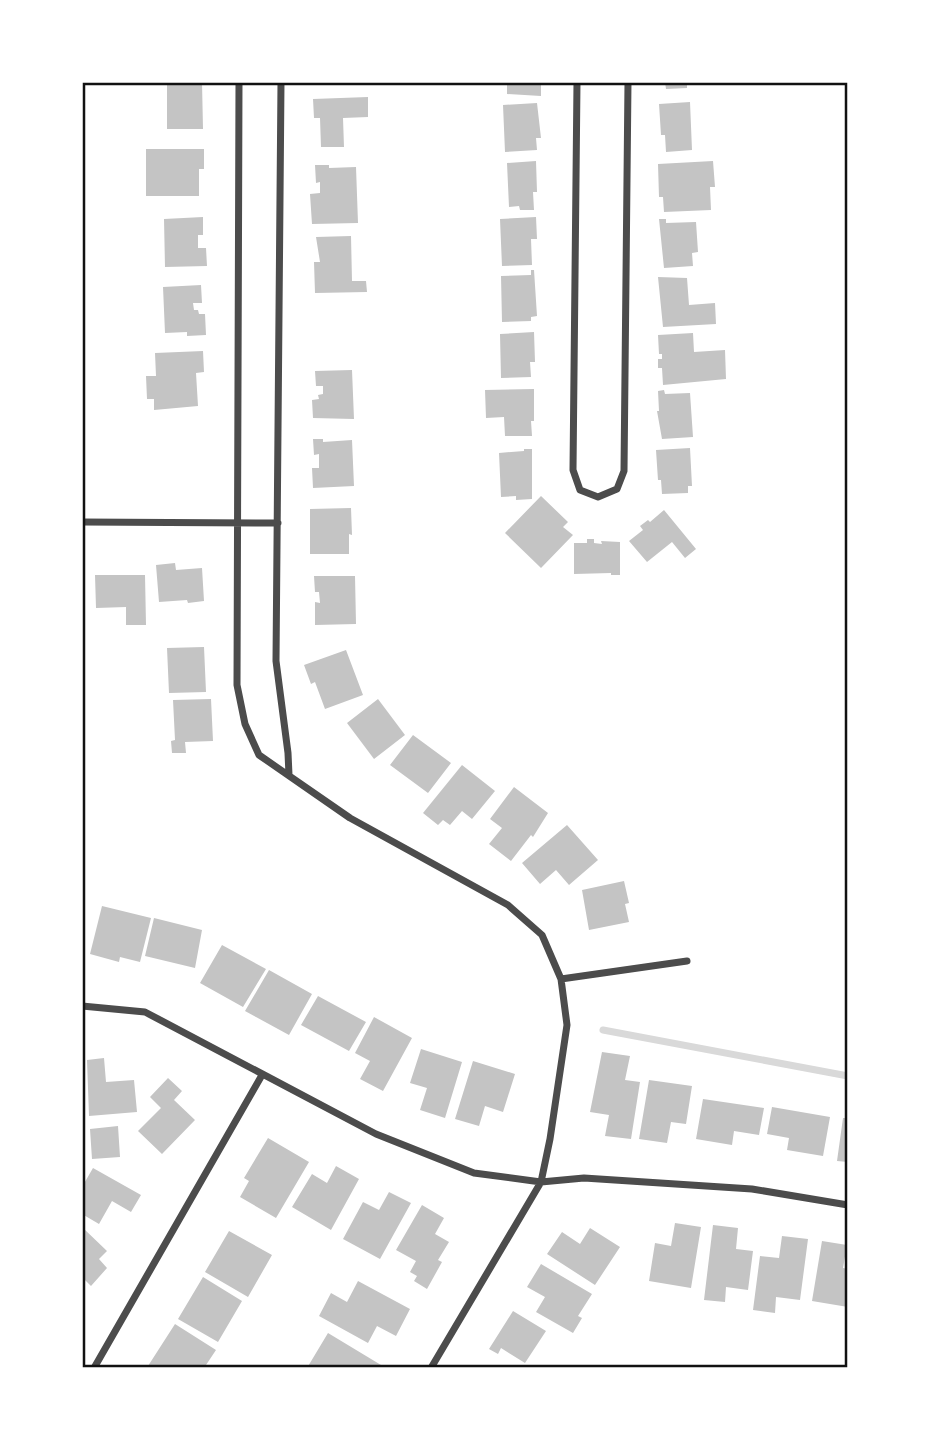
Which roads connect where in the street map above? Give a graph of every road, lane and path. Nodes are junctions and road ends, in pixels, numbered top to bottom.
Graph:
1 (239, 82) edge
2 (281, 82) edge
3 (577, 82) edge
4 (628, 82) edge
5 (82, 522) edge
6 (236, 522) junction
7 (278, 523) junction
8 (289, 775) junction
9 (687, 961) dead end
10 (561, 979) junction
11 (82, 1006) edge
12 (262, 1075) junction
13 (541, 1182) junction
14 (848, 1205) edge
15 (94, 1368) edge
16 (431, 1368) edge

1 - 6 street
2 - 7 street
3 - 4 street
5 - 6 street
6 - 7 street
6 - 8 street
7 - 8 street
8 - 10 street
9 - 10 street
10 - 13 street
11 - 12 street
12 - 13 street
12 - 15 street
13 - 14 street
13 - 16 street

